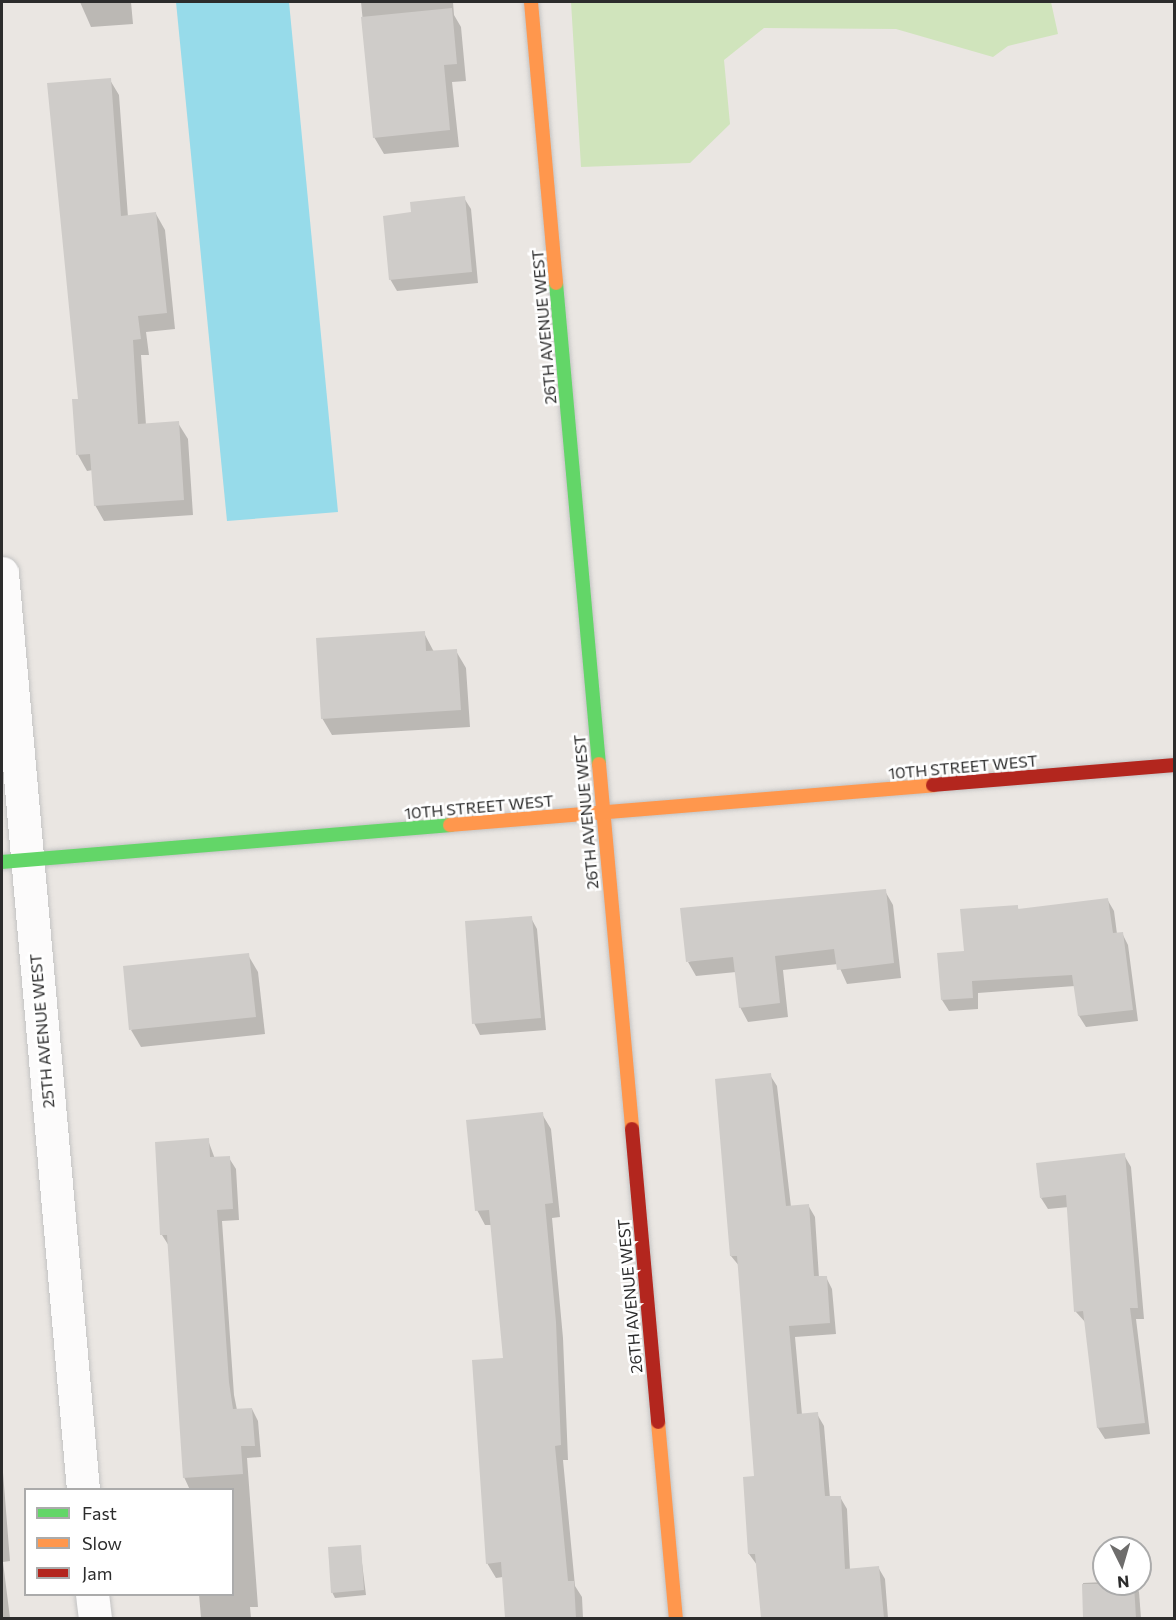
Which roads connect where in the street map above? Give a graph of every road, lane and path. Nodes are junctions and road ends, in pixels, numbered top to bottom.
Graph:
1 (531, 2) edge
2 (2, 573) edge
3 (1174, 765) edge
4 (603, 813) junction
5 (14, 860) edge
6 (83, 1488) edge
7 (92, 1596) edge
8 (94, 1618) edge
9 (675, 1618) edge

1 - 4 street, 26TH AVENUE WEST
2 - 5 street, 25TH AVENUE WEST
3 - 4 street, 10TH STREET WEST
4 - 5 street, 10TH STREET WEST
4 - 9 street, 26TH AVENUE WEST
5 - 6 street, 25TH AVENUE WEST
7 - 8 street

